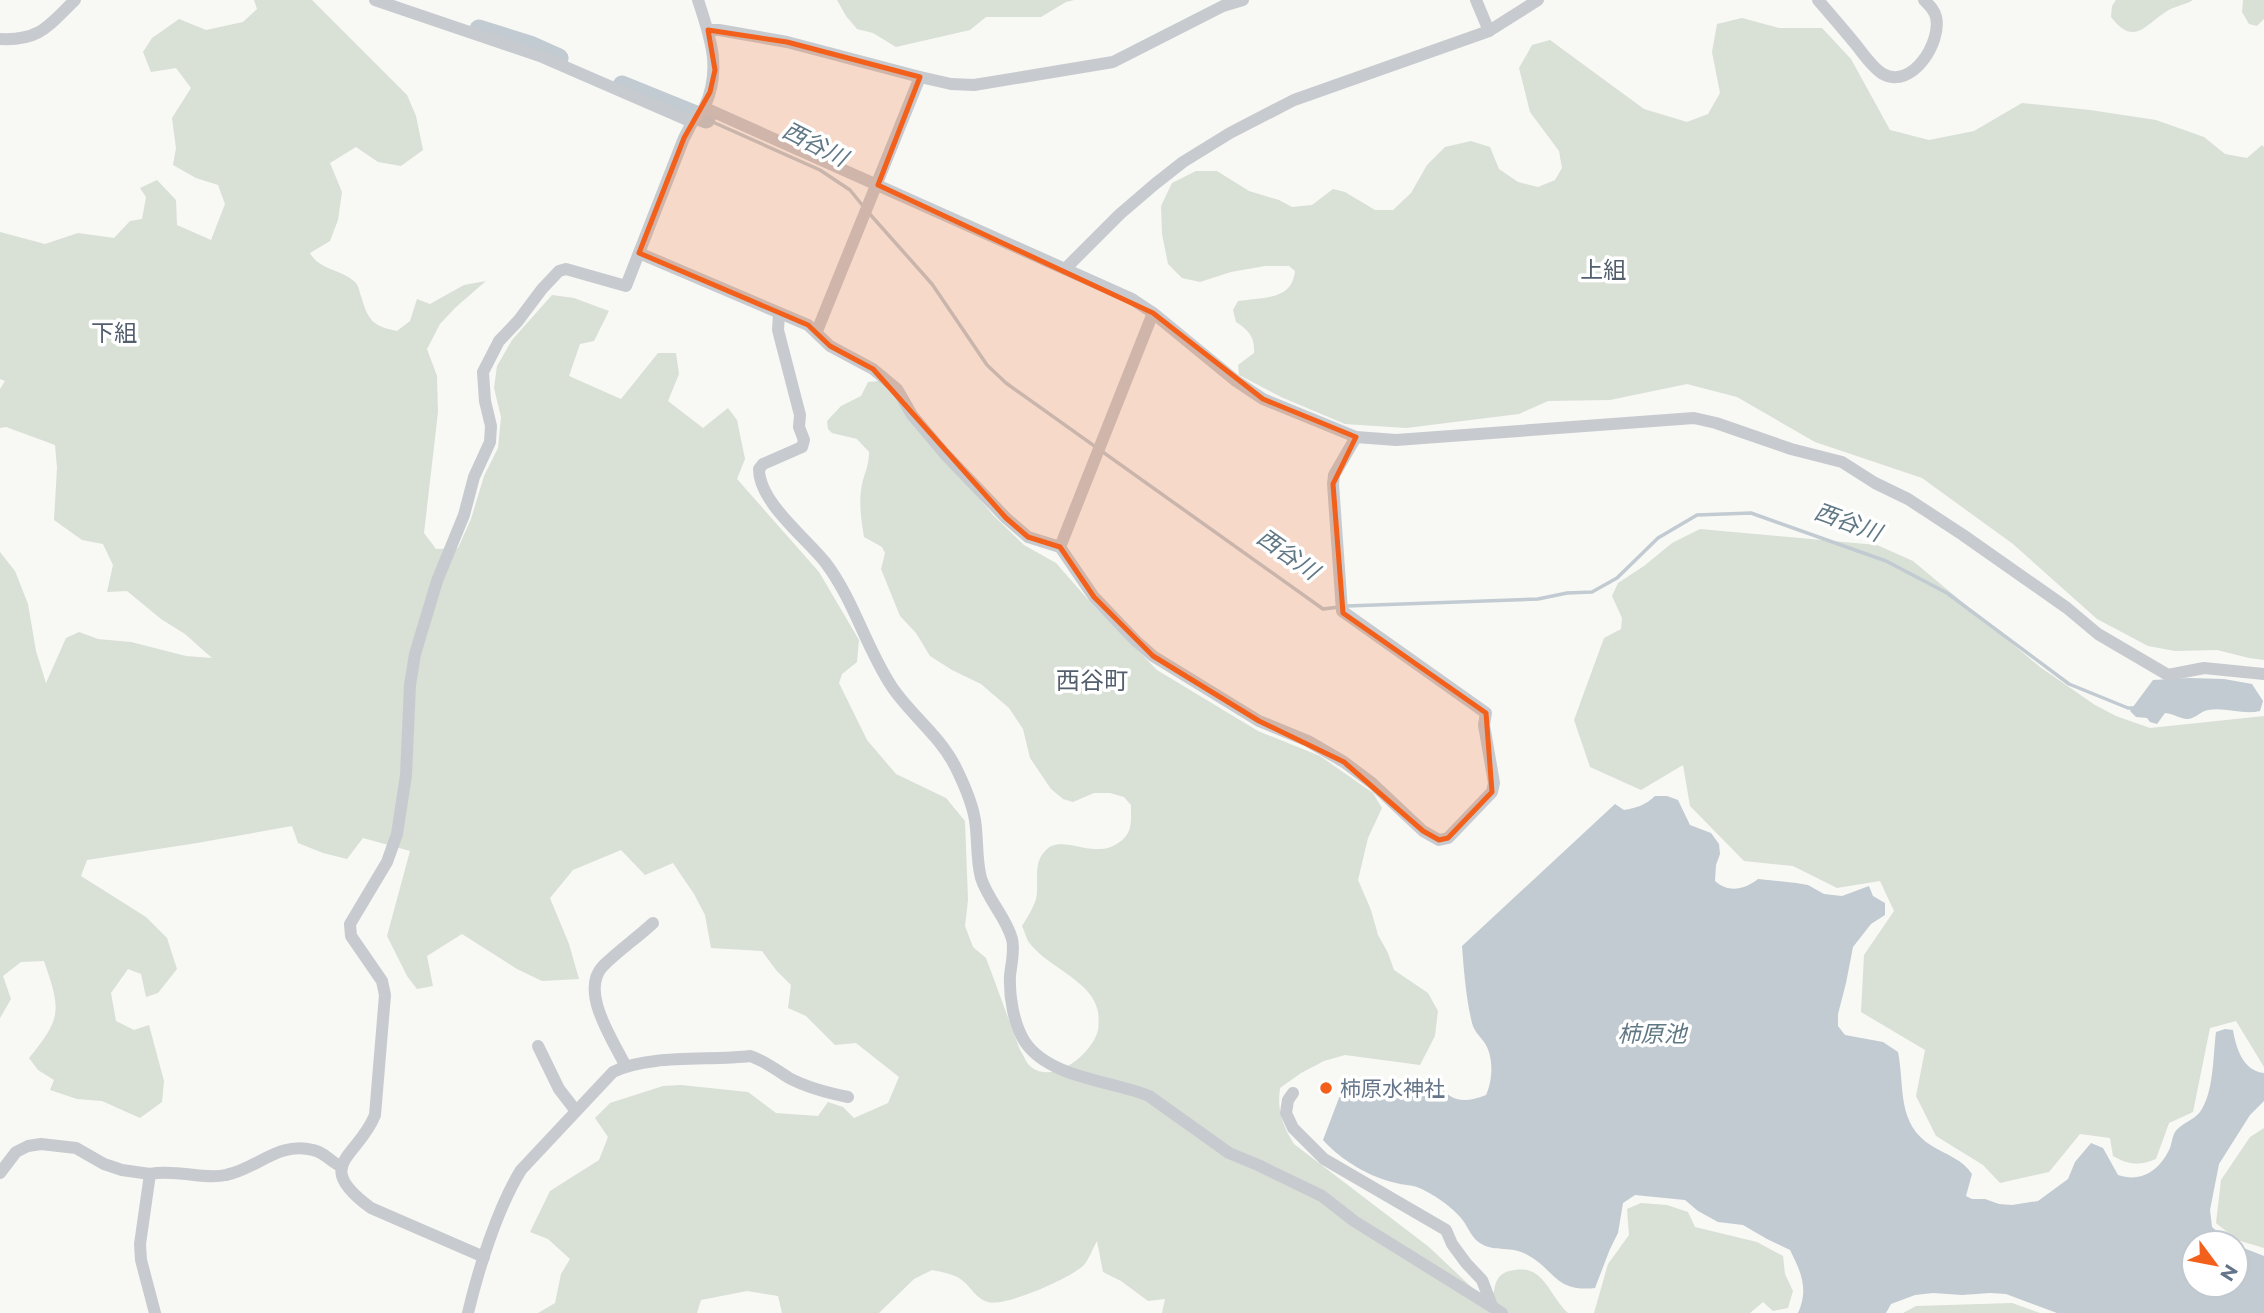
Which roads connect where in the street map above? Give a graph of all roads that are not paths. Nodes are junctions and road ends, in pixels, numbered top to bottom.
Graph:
1 (75, 0) edge
2 (375, 0) edge
3 (698, 0) edge
4 (1243, 0) edge
5 (1476, 0) edge
6 (1538, 0) edge
7 (1818, 0) edge
8 (1924, 0) edge
9 (708, 30) junction
10 (1489, 31) junction
11 (0, 39) edge
12 (920, 77) junction
13 (705, 108) junction
14 (692, 122) junction
15 (878, 185) junction
16 (639, 253) junction
17 (1066, 268) junction
18 (1153, 313) junction
19 (779, 314) junction
20 (817, 331) junction
21 (1356, 437) junction
22 (1060, 547) junction
23 (2264, 674) edge
24 (653, 923) dead end
25 (538, 1046) dead end
26 (625, 1066) junction
27 (1293, 1093) dead end
28 (849, 1097) dead end
29 (576, 1111) junction
30 (341, 1166) junction
31 (0, 1173) edge
32 (150, 1174) junction
33 (484, 1257) junction
34 (1497, 1310) edge
35 (155, 1313) edge
36 (468, 1313) edge

1 - 11 street
2 - 14 street
3 - 9 street
4 - 12 street
5 - 10 street
6 - 10 street
7 - 8 street
9 - 12 street
9 - 13 street
10 - 17 street
12 - 15 street
13 - 14 street
13 - 15 street
14 - 16 street
15 - 17 street
15 - 20 street
16 - 19 street
16 - 30 street
17 - 18 street
18 - 21 street
18 - 22 street
19 - 20 street
19 - 34 street
20 - 22 street
21 - 22 street
21 - 23 street
24 - 26 street
25 - 29 street
26 - 28 street
26 - 29 street
27 - 34 street
29 - 33 street
30 - 32 street
30 - 33 street
31 - 32 street
32 - 35 street
33 - 36 street

